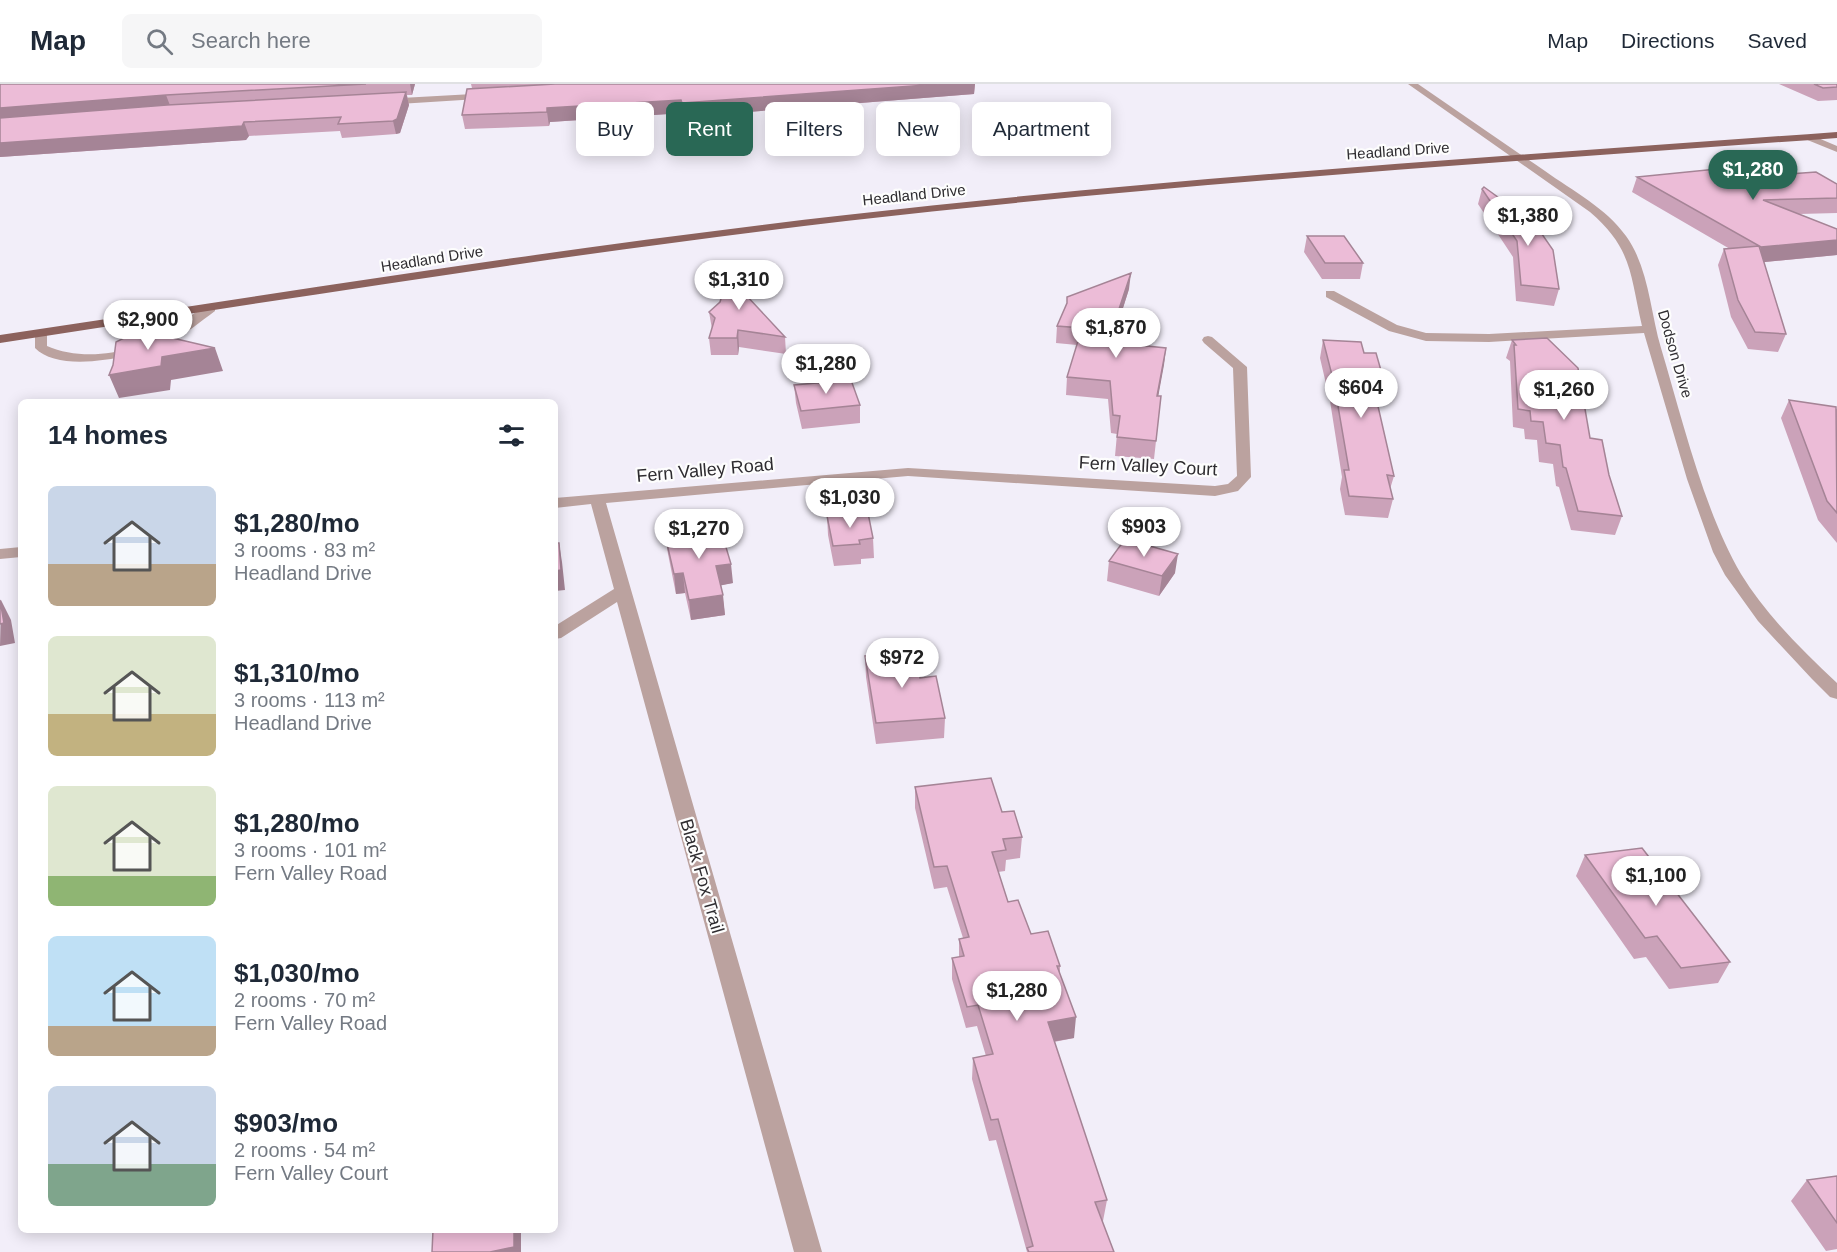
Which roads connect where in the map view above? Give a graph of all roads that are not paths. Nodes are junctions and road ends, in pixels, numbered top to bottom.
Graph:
1 (1412, 84) edge
2 (446, 86) dead end
3 (501, 96) edge
4 (442, 99) junction
5 (371, 103) edge
6 (1837, 135) edge
7 (1808, 137) junction
8 (1837, 149) edge
9 (1520, 158) junction
10 (1330, 294) dead end
11 (211, 308) junction
12 (1650, 329) junction
13 (41, 333) junction
14 (0, 339) edge
15 (1208, 340) dead end
16 (965, 476) joint
17 (597, 499) junction
18 (558, 503) edge
19 (18, 552) edge
20 (0, 554) edge
21 (623, 591) junction
22 (558, 632) edge
23 (1837, 693) edge
24 (807, 1252) edge

1 - 9 street, Dodson Drive
2 - 4 street
3 - 4 street
4 - 5 street
6 - 7 main road, Headland Drive
7 - 8 street
7 - 9 main road, Headland Drive
9 - 11 main road, Headland Drive
9 - 12 street, Dodson Drive
10 - 12 street
11 - 13 main road, Headland Drive
11 - 13 street
12 - 23 street, Dodson Drive
13 - 14 main road, Headland Drive
15 - 16 street, Fern Valley Court
16 - 17 street, Fern Valley Road
17 - 18 street, Fern Valley Road
17 - 21 street, Black Fox Trail
19 - 20 street
21 - 22 street
21 - 24 street, Black Fox Trail

